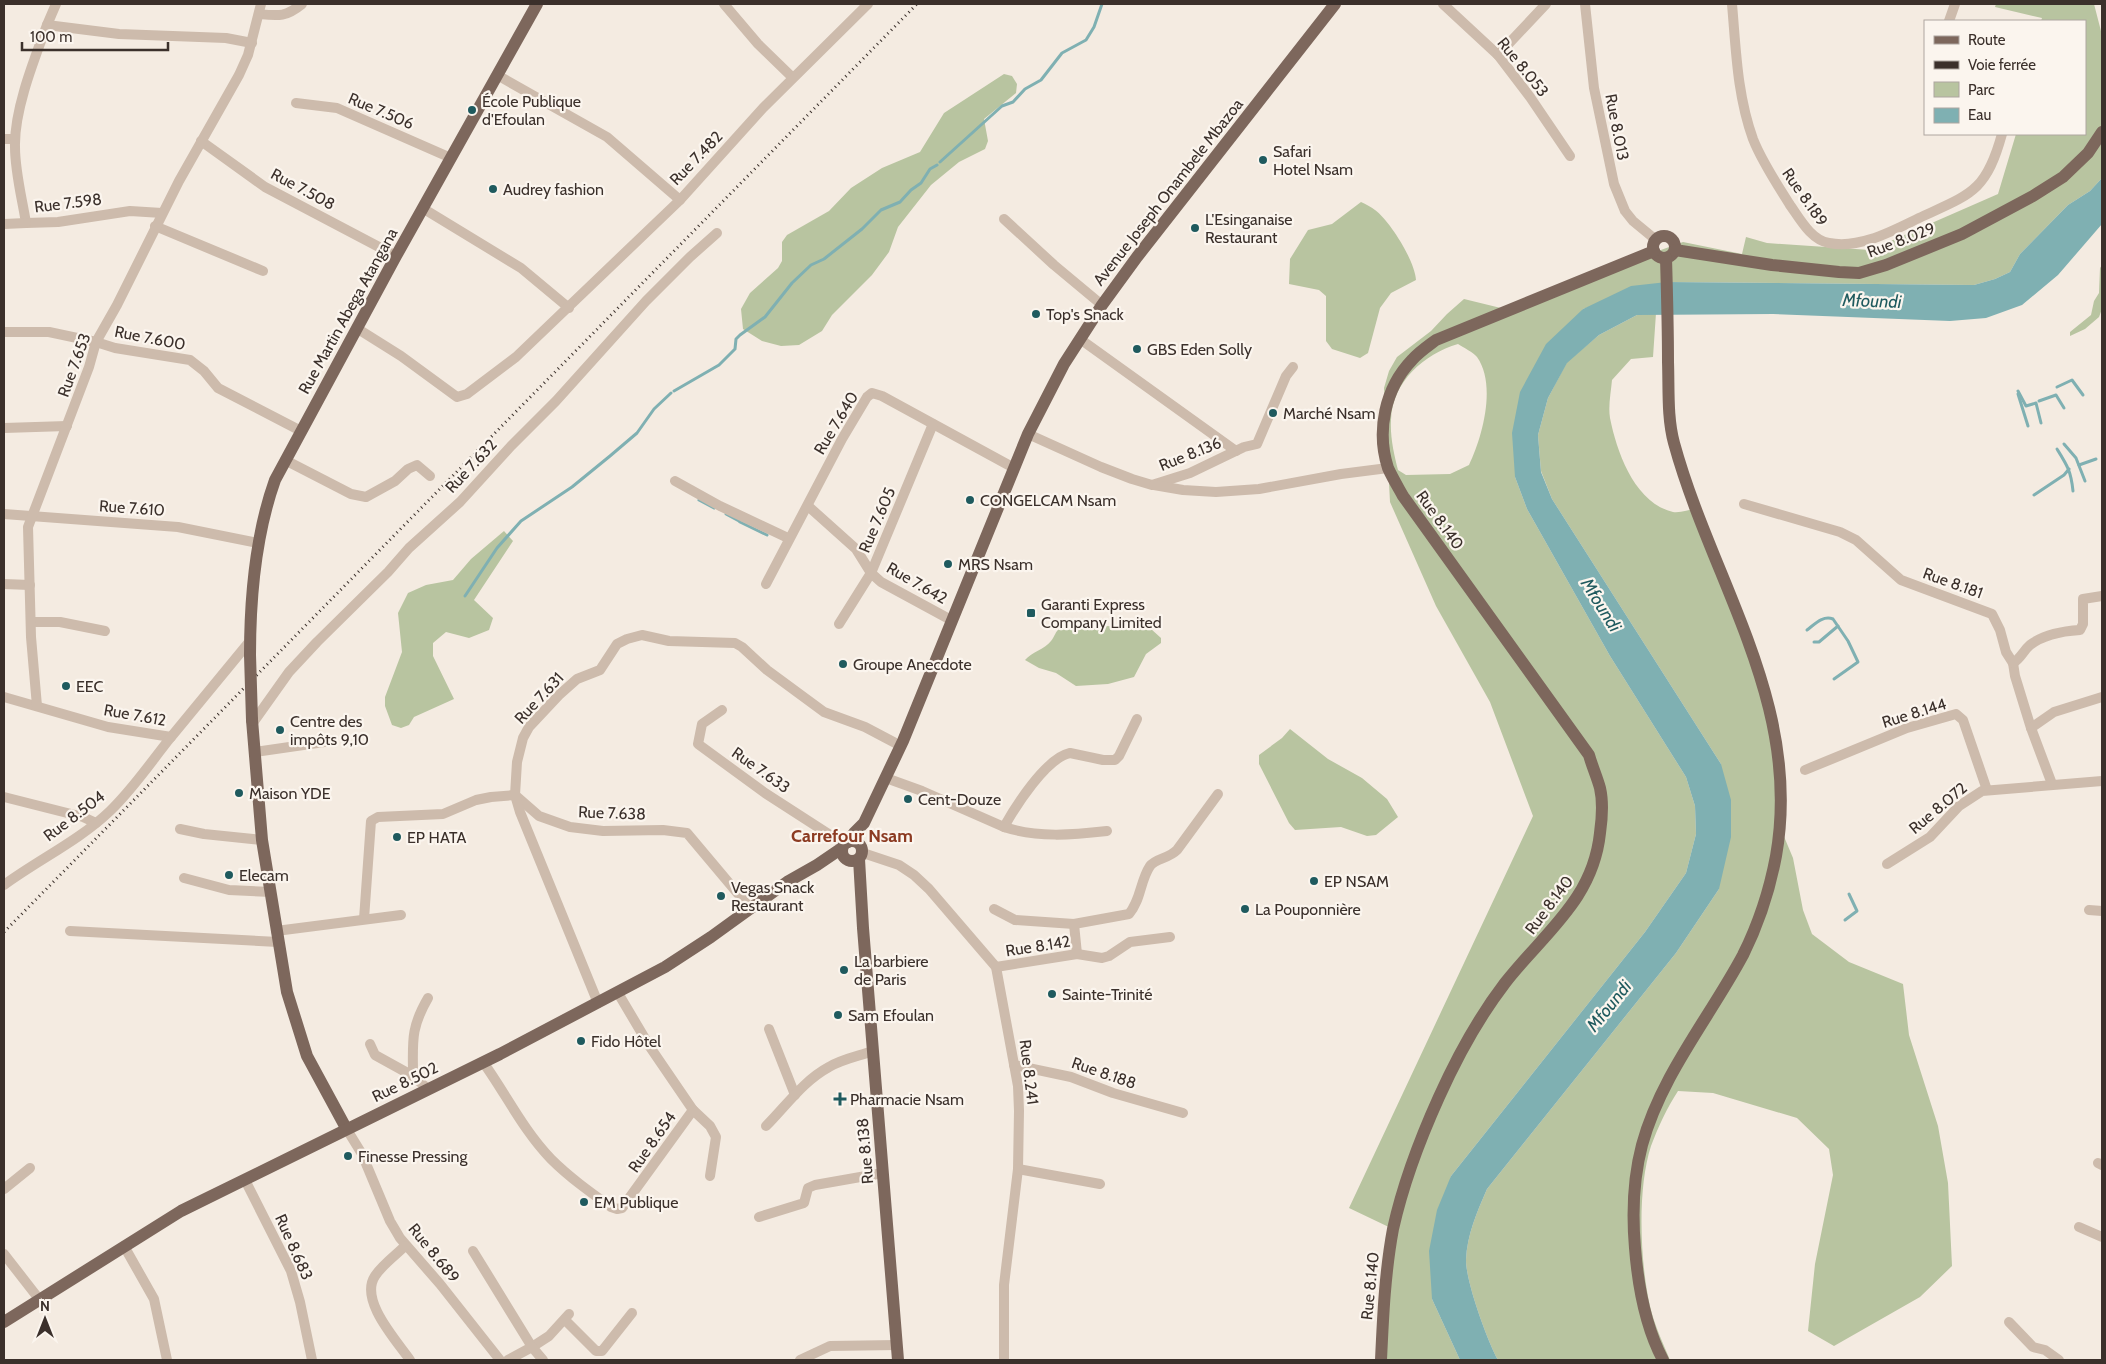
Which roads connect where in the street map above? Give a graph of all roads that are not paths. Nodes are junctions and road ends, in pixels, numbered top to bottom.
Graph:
1 (56, 4) edge
2 (302, 4) edge
3 (537, 4) edge
4 (724, 4) edge
5 (868, 4) edge
6 (1336, 4) edge
7 (1443, 4) edge
8 (1546, 4) edge
9 (1585, 4) edge
10 (1732, 4) edge
11 (1955, 4) edge
12 (260, 9) edge
13 (1949, 20) edge
14 (47, 25) junction
15 (252, 43) junction
16 (1498, 55) junction
17 (497, 75) junction
18 (792, 78) junction
19 (296, 104) dead end
20 (2102, 132) edge
21 (2002, 135) edge
22 (4, 139) edge
23 (15, 139) junction
24 (201, 141) junction
25 (1570, 156) dead end
26 (451, 158) junction
27 (680, 200) junction
28 (424, 209) junction
29 (162, 213) junction
30 (1004, 219) dead end
31 (26, 223) junction
32 (4, 224) edge
33 (156, 226) junction
34 (717, 233) dead end
35 (1655, 245) junction
36 (1670, 254) junction
37 (396, 256) junction
38 (262, 271) dead end
39 (1102, 305) junction
40 (569, 308) junction
41 (358, 329) junction
42 (4, 332) edge
43 (1080, 339) junction
44 (96, 342) junction
45 (1293, 367) dead end
46 (933, 424) junction
47 (67, 426) junction
48 (4, 428) edge
49 (301, 431) junction
50 (1028, 434) junction
51 (1236, 451) junction
52 (285, 460) junction
53 (1014, 468) junction
54 (1388, 468) junction
55 (430, 476) dead end
56 (676, 481) dead end
57 (1152, 485) junction
58 (1744, 504) dead end
59 (808, 506) junction
60 (4, 514) edge
61 (32, 517) junction
62 (788, 538) junction
63 (258, 543) junction
64 (871, 573) junction
65 (4, 584) edge
66 (766, 584) dead end
67 (30, 585) junction
68 (2102, 596) edge
69 (951, 620) junction
70 (31, 622) junction
71 (839, 624) dead end
72 (105, 631) dead end
73 (250, 640) junction
74 (2013, 663) junction
75 (4, 697) edge
76 (2102, 697) edge
77 (37, 706) junction
78 (722, 710) dead end
79 (1137, 719) dead end
80 (252, 722) junction
81 (2031, 728) junction
82 (171, 737) junction
83 (331, 741) dead end
84 (901, 746) junction
85 (255, 752) junction
86 (1805, 770) dead end
87 (886, 778) junction
88 (2102, 781) edge
89 (2052, 784) junction
90 (1987, 790) junction
91 (1218, 794) dead end
92 (515, 795) junction
93 (4, 797) edge
94 (96, 823) junction
95 (864, 824) junction
96 (1004, 827) junction
97 (180, 829) dead end
98 (1107, 831) dead end
99 (262, 840) junction
100 (845, 845) junction
101 (856, 857) junction
102 (1886, 864) dead end
103 (817, 865) junction
104 (184, 878) dead end
105 (4, 885) edge
106 (271, 892) junction
107 (750, 908) junction
108 (994, 909) dead end
109 (2090, 910) dead end
110 (2102, 911) edge
111 (401, 914) dead end
112 (364, 919) junction
113 (1074, 924) junction
114 (70, 931) dead end
115 (277, 937) junction
116 (1170, 938) dead end
117 (1077, 954) junction
118 (996, 967) junction
119 (618, 993) junction
120 (428, 998) dead end
121 (598, 1003) junction
122 (769, 1029) dead end
123 (370, 1044) dead end
124 (873, 1052) junction
125 (483, 1062) junction
126 (1014, 1065) junction
127 (413, 1076) junction
128 (428, 1089) junction
129 (795, 1095) junction
130 (693, 1110) junction
131 (1184, 1112) dead end
132 (766, 1126) dead end
133 (346, 1128) junction
134 (30, 1168) dead end
135 (1018, 1169) junction
136 (883, 1173) junction
137 (710, 1176) dead end
138 (245, 1180) junction
139 (1100, 1184) dead end
140 (4, 1189) edge
141 (759, 1217) dead end
142 (2079, 1227) dead end
143 (2102, 1237) edge
144 (124, 1246) junction
145 (405, 1246) junction
146 (473, 1251) dead end
147 (4, 1254) edge
148 (39, 1300) junction
149 (632, 1313) dead end
150 (4, 1322) edge
151 (2009, 1322) dead end
152 (897, 1344) junction
153 (532, 1347) junction
154 (167, 1360) edge
155 (312, 1360) edge
156 (410, 1360) edge
157 (500, 1360) edge
158 (508, 1360) edge
159 (543, 1360) edge
160 (800, 1360) edge
161 (898, 1360) edge
162 (1004, 1360) edge
163 (1381, 1360) edge
164 (1663, 1360) edge
165 (2059, 1360) edge

1 - 14 street, Rue 7.598
2 - 12 street
3 - 17 main road, Rue Martin Abega Atangana
4 - 18 street
5 - 18 street, Rue 7.482
6 - 39 main road, Avenue Joseph Onambele Mbazoa
7 - 16 street, Rue 8.053
8 - 16 street
9 - 35 street, Rue 8.013
10 - 21 street, Rue 8.189
11 - 13 street
12 - 15 street, Rue 7.653
14 - 15 street
14 - 23 street, Rue 7.598
15 - 24 street, Rue 7.653
16 - 25 street, Rue 8.053
17 - 26 main road, Rue Martin Abega Atangana
17 - 27 street, Rue 7.482
18 - 27 street, Rue 7.482
19 - 26 street, Rue 7.506
20 - 36 main road, Rue 8.029
22 - 23 street
23 - 31 street, Rue 7.598
24 - 29 street, Rue 7.653
24 - 37 street, Rue 7.508
26 - 28 main road, Rue Martin Abega Atangana
27 - 40 street
28 - 37 main road, Rue Martin Abega Atangana
28 - 40 street
29 - 31 street, Rue 7.598
29 - 33 street, Rue 7.653
30 - 39 street
31 - 32 street
33 - 38 street
33 - 44 street, Rue 7.653
34 - 80 street, Rue 7.632
35 - 36 main road
35 - 36 main road
35 - 54 main road, Rue 8.140
36 - 164 main road
37 - 41 main road, Rue Martin Abega Atangana
39 - 43 main road, Avenue Joseph Onambele Mbazoa
40 - 41 street
41 - 49 main road, Rue Martin Abega Atangana
42 - 44 street, Rue 7.600
43 - 50 main road, Avenue Joseph Onambele Mbazoa
43 - 51 street
44 - 47 street, Rue 7.653
44 - 49 street, Rue 7.600
45 - 51 street, Rue 8.136
46 - 53 street, Rue 7.640
46 - 59 street, Rue 7.640
46 - 64 street, Rue 7.605
47 - 48 street
47 - 61 street, Rue 7.653
49 - 52 main road, Rue Martin Abega Atangana
50 - 53 main road, Avenue Joseph Onambele Mbazoa
50 - 57 street, Rue 8.136
51 - 57 street, Rue 8.136
52 - 55 street, Rue 7.632
52 - 63 main road, Rue Martin Abega Atangana
53 - 69 main road, Avenue Joseph Onambele Mbazoa
54 - 57 street
54 - 163 main road, Rue 8.140
56 - 62 street
58 - 74 street, Rue 8.181
59 - 62 street, Rue 7.640
59 - 64 street, Rue 7.642
60 - 61 street, Rue 7.610
61 - 63 street, Rue 7.610
61 - 67 street, Rue 7.653
62 - 66 street, Rue 7.640
63 - 73 main road, Rue Martin Abega Atangana
64 - 69 street, Rue 7.642
64 - 71 street, Rue 7.605
65 - 67 street
67 - 70 street, Rue 7.653
68 - 74 street
69 - 84 main road, Avenue Joseph Onambele Mbazoa
70 - 72 street
70 - 77 street, Rue 7.653
73 - 80 main road, Rue Martin Abega Atangana, bridge
73 - 82 street, Rue 7.612
74 - 81 street, Rue 8.181
75 - 77 street, Rue 7.612
76 - 81 street
77 - 82 street, Rue 7.612
78 - 100 street, Rue 7.633
79 - 96 street
80 - 85 main road, Rue Martin Abega Atangana
81 - 89 street, Rue 8.181
82 - 94 street, Rue 8.504
83 - 85 street
84 - 87 main road, Avenue Joseph Onambele Mbazoa
84 - 92 street, Rue 7.631
85 - 99 main road, Rue Martin Abega Atangana
86 - 90 street, Rue 8.144
87 - 95 main road, Avenue Joseph Onambele Mbazoa
87 - 96 street
88 - 89 street, Rue 8.072
89 - 90 street, Rue 8.072
90 - 102 street, Rue 8.072
91 - 113 street
92 - 107 street, Rue 7.638
92 - 112 street
92 - 121 street, Rue 7.631
93 - 94 street
94 - 105 street, Rue 8.504
95 - 100 main road, Avenue Joseph Onambele Mbazoa
95 - 101 main road, Avenue Joseph Onambele Mbazoa
96 - 98 street
97 - 99 street
99 - 106 main road, Rue Martin Abega Atangana
100 - 101 main road, Rue 8.138
100 - 101 main road
100 - 103 main road, Rue 8.502
101 - 103 main road, Rue 8.502
101 - 118 street, Rue 8.241
101 - 124 main road, Rue 8.138
103 - 107 main road, Rue 8.502
104 - 106 street
106 - 115 main road, Rue Martin Abega Atangana
107 - 119 main road, Rue 8.502
108 - 113 street
109 - 110 street
111 - 112 street
112 - 115 street
113 - 117 street
114 - 115 street
115 - 133 main road, Rue Martin Abega Atangana
116 - 117 street, Rue 8.142
117 - 118 street, Rue 8.142
118 - 126 street, Rue 8.241
119 - 121 main road, Rue 8.502
119 - 130 street, Rue 8.654
120 - 127 street
121 - 125 main road, Rue 8.502
122 - 129 street
123 - 127 street
124 - 129 street
124 - 136 main road, Rue 8.138
125 - 128 main road, Rue 8.502
125 - 130 street, Rue 8.654
126 - 131 street, Rue 8.188
126 - 135 street, Rue 8.241
127 - 128 street
128 - 133 main road, Rue 8.502
129 - 132 street
130 - 137 street
133 - 138 main road, Rue 8.502
133 - 145 street, Rue 8.689
134 - 140 street
135 - 139 street
135 - 162 street, Rue 8.241
136 - 141 street
136 - 152 main road, Rue 8.138
138 - 144 main road, Rue 8.502
138 - 155 street, Rue 8.683
142 - 143 street
144 - 148 main road, Rue 8.502
144 - 154 street
145 - 156 street
145 - 157 street, Rue 8.689
146 - 153 street
147 - 148 street
148 - 150 main road, Rue 8.502
149 - 153 street
151 - 165 street
152 - 160 street
152 - 161 main road, Rue 8.138
153 - 158 street
153 - 159 street

